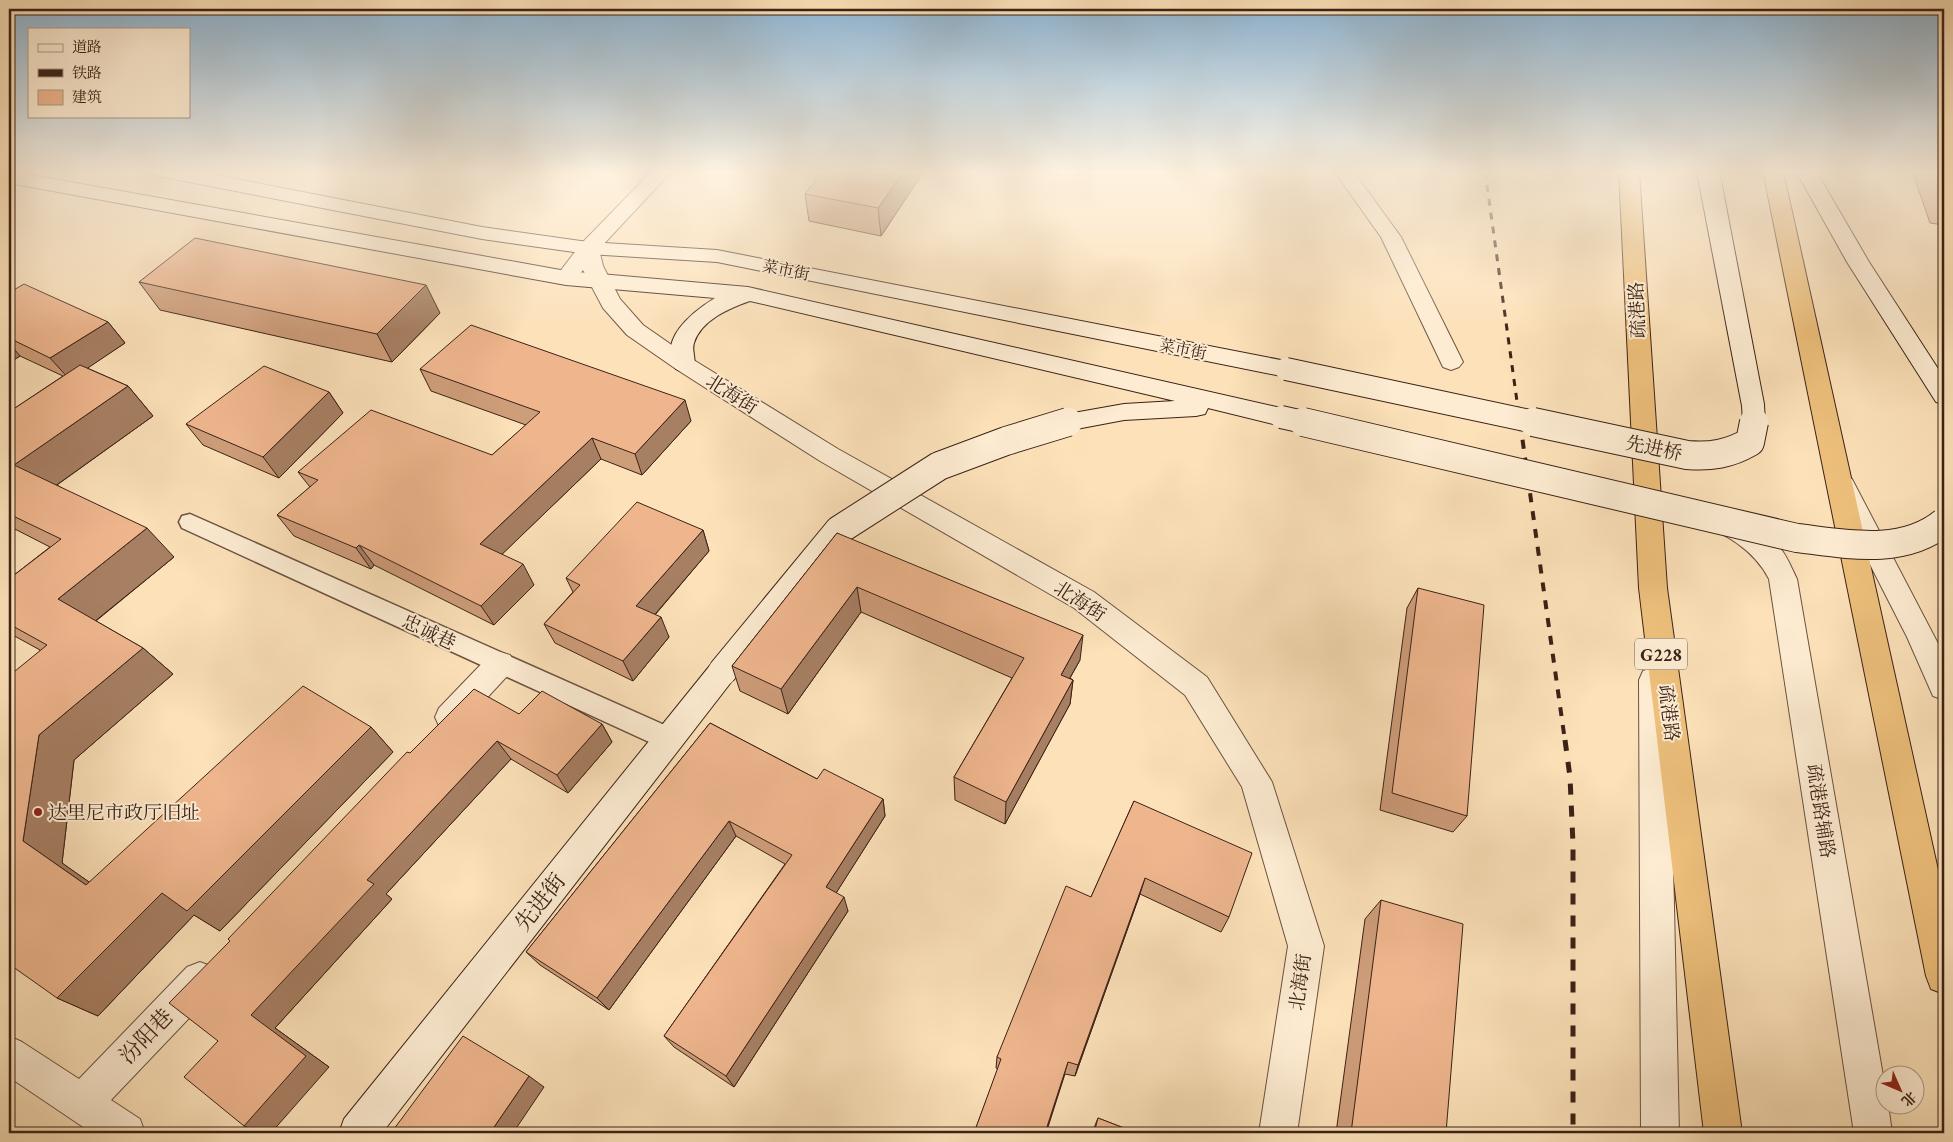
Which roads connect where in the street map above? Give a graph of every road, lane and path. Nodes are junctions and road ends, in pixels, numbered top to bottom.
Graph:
1 (270, 224) edge
2 (437, 224) edge
3 (611, 224) edge
4 (1381, 224) edge
5 (1632, 224) edge
6 (1718, 224) edge
7 (1784, 224) edge
8 (1836, 224) edge
9 (588, 248) junction
10 (566, 278) junction
11 (599, 282) junction
12 (748, 294) junction
13 (1451, 362) dead end
14 (684, 364) junction
15 (1286, 369) joint
16 (1944, 396) edge
17 (1247, 410) junction
18 (1838, 477) junction
19 (1718, 519) junction
20 (190, 522) dead end
21 (1944, 522) edge
22 (1652, 588) junction
23 (500, 664) junction
24 (1944, 687) edge
25 (432, 736) edge
26 (669, 740) junction
27 (219, 959) edge
28 (1944, 976) edge
29 (9, 1055) edge
30 (82, 1103) junction
31 (1870, 1115) edge
32 (126, 1133) edge
33 (358, 1133) edge
34 (1278, 1133) edge
35 (1660, 1133) edge
36 (1723, 1133) edge

1 - 10 main road, 菜市街
2 - 9 main road, 菜市街
3 - 9 main road
4 - 13 main road
5 - 22 highway, 疏港路 / G228
6 - 15 main road, 先进桥, bridge
7 - 18 highway
8 - 16 main road
9 - 10 main road
9 - 11 main road, 北海街
9 - 15 main road, 菜市街
10 - 11 main road, 菜市街
11 - 12 main road, 菜市街
11 - 14 main road, 北海街
12 - 14 main road
12 - 17 main road, 菜市街
14 - 34 main road, 北海街
17 - 19 main road, 菜市街, bridge
17 - 26 main road, 先进街, bridge
18 - 24 main road
18 - 28 highway
19 - 21 main road, bridge
19 - 31 main road, 疏港路辅路, bridge
20 - 23 street, 忠诚巷
22 - 35 main road
22 - 36 highway, 疏港路 / G228
23 - 25 main road
23 - 26 street, 忠诚巷
26 - 33 main road, 先进街
27 - 30 main road, 汾阳巷
29 - 30 main road
30 - 32 main road

